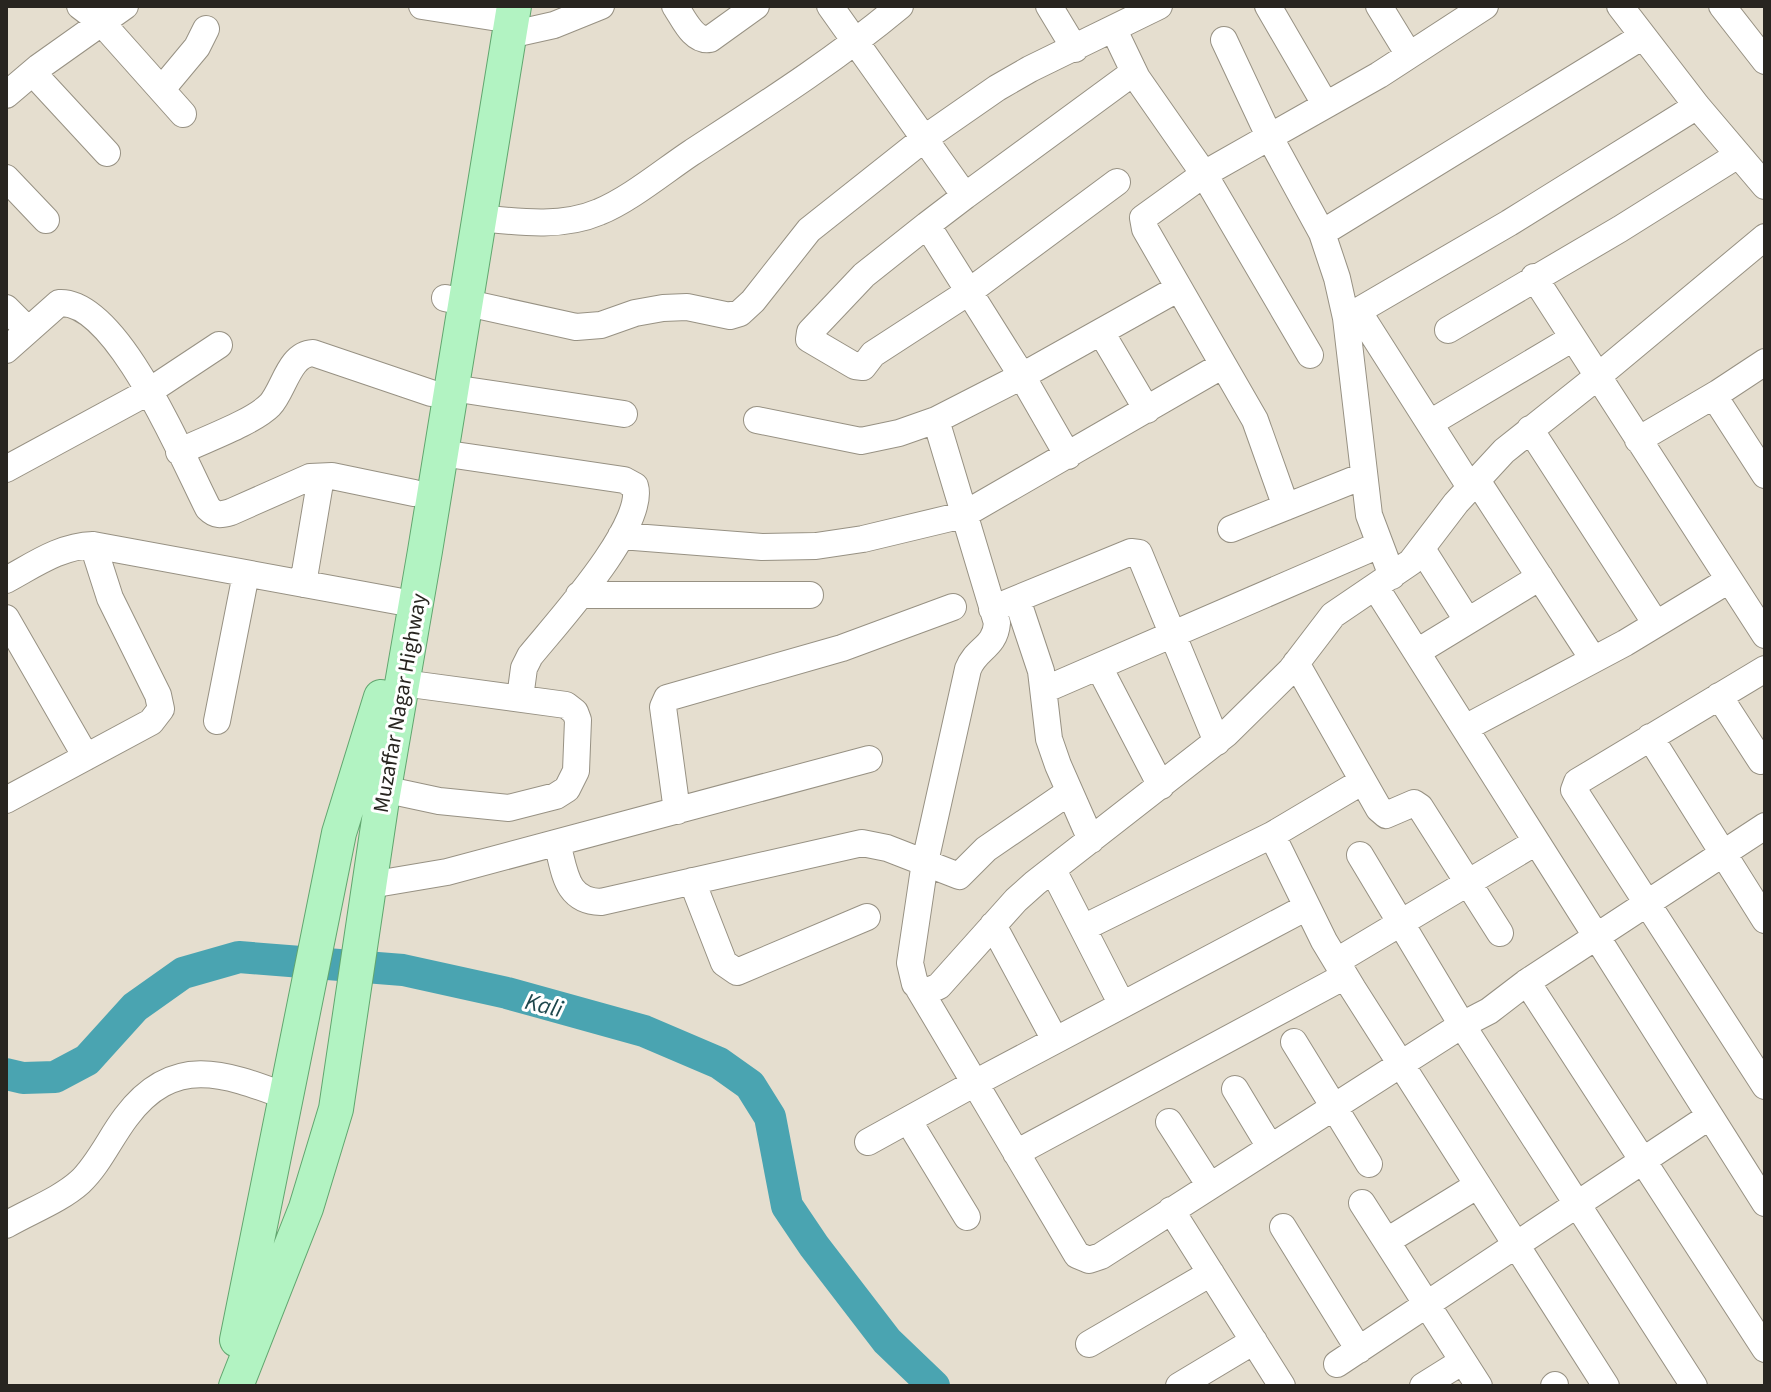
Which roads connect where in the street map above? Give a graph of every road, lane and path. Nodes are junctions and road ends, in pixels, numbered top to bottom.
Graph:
1 (80, 6) edge
2 (125, 6) edge
3 (422, 6) edge
4 (601, 6) edge
5 (675, 6) edge
6 (756, 6) edge
7 (900, 6) edge
8 (1049, 6) edge
9 (1159, 6) edge
10 (1268, 6) edge
11 (1379, 6) edge
12 (1485, 6) edge
13 (1620, 6) edge
14 (1722, 6) edge
15 (502, 16) edge
16 (845, 20) edge
17 (101, 22) junction
18 (206, 29) dead end
19 (1114, 30) junction
20 (1643, 36) junction
21 (1224, 40) dead end
22 (1075, 49) junction
23 (1409, 55) junction
24 (1765, 61) edge
25 (1134, 72) junction
26 (33, 73) junction
27 (162, 89) junction
28 (6, 95) edge
29 (1325, 104) junction
30 (1697, 106) junction
31 (183, 114) dead end
32 (1269, 136) junction
33 (925, 138) junction
34 (107, 153) dead end
35 (1738, 155) junction
36 (1204, 174) junction
37 (6, 178) edge
38 (1117, 182) dead end
39 (1765, 186) edge
40 (965, 196) junction
41 (479, 218) junction
42 (46, 220) dead end
43 (927, 225) junction
44 (1322, 233) junction
45 (1765, 237) edge
46 (1534, 277) junction
47 (1179, 288) junction
48 (970, 291) junction
49 (455, 300) junction
50 (6, 308) edge
51 (1352, 314) junction
52 (28, 330) junction
53 (1448, 330) dead end
54 (1101, 332) junction
55 (1573, 338) junction
56 (219, 345) dead end
57 (6, 350) edge
58 (1310, 355) dead end
59 (1765, 362) edge
60 (1223, 365) junction
61 (1022, 376) junction
62 (1597, 377) junction
63 (441, 390) junction
64 (148, 392) junction
65 (1714, 396) junction
66 (1147, 410) junction
67 (624, 414) dead end
68 (757, 420) dead end
69 (936, 420) junction
70 (1430, 423) junction
71 (1530, 429) junction
72 (1638, 440) junction
73 (179, 452) junction
74 (441, 453) junction
75 (1068, 456) junction
76 (6, 469) edge
77 (1765, 475) edge
78 (1363, 476) junction
79 (321, 477) junction
80 (1473, 483) junction
81 (414, 493) junction
82 (1286, 507) junction
83 (963, 515) junction
84 (1231, 529) dead end
85 (621, 536) junction
86 (93, 545) junction
87 (1379, 545) junction
88 (1422, 549) junction
89 (246, 574) junction
90 (1540, 577) junction
91 (6, 580) edge
92 (1729, 580) junction
93 (1384, 582) junction
94 (303, 584) junction
95 (579, 595) junction
96 (810, 595) dead end
97 (1017, 599) junction
98 (397, 601) junction
99 (953, 607) dead end
100 (992, 609) junction
101 (6, 618) edge
102 (1467, 620) junction
103 (1656, 624) junction
104 (1172, 635) junction
105 (1765, 635) edge
106 (1417, 652) junction
107 (1593, 659) junction
108 (1296, 663) junction
109 (1099, 667) junction
110 (1765, 669) edge
111 (403, 683) junction
112 (1044, 690) junction
113 (1719, 696) junction
114 (520, 698) junction
115 (217, 721) dead end
116 (1465, 728) junction
117 (1650, 737) junction
118 (1217, 742) junction
119 (86, 757) junction
120 (869, 759) dead end
121 (1761, 761) dead end
122 (1363, 781) junction
123 (1161, 786) junction
124 (383, 789) junction
125 (1069, 792) junction
126 (6, 800) edge
127 (677, 811) junction
128 (1765, 826) edge
129 (1272, 835) junction
130 (1091, 840) junction
131 (1536, 842) junction
132 (557, 843) junction
133 (1723, 854) junction
134 (1360, 855) dead end
135 (925, 862) junction
136 (1053, 870) junction
137 (692, 881) junction
138 (1468, 883) junction
139 (370, 890) junction
140 (1646, 904) junction
141 (1307, 907) junction
142 (867, 917) dead end
143 (1765, 920) edge
144 (1400, 923) junction
145 (993, 925) junction
146 (1083, 928) junction
147 (1500, 933) dead end
148 (1595, 937) junction
149 (1341, 969) junction
150 (1527, 982) junction
151 (919, 989) junction
152 (1122, 1005) junction
153 (1462, 1025) junction
154 (1055, 1040) junction
155 (1294, 1042) dead end
156 (1401, 1064) junction
157 (975, 1083) junction
158 (1765, 1086) edge
159 (1235, 1089) dead end
160 (286, 1091) junction
161 (1334, 1107) junction
162 (1710, 1116) junction
163 (908, 1120) junction
164 (1169, 1122) dead end
165 (868, 1142) dead end
166 (1270, 1147) junction
167 (1016, 1153) junction
168 (1644, 1161) junction
169 (1369, 1164) dead end
170 (1478, 1185) junction
171 (1210, 1186) junction
172 (1362, 1203) dead end
173 (1765, 1203) edge
174 (1578, 1205) junction
175 (1171, 1210) junction
176 (967, 1217) dead end
177 (6, 1225) edge
178 (1283, 1227) dead end
179 (1387, 1241) junction
180 (1516, 1245) junction
181 (1211, 1273) junction
182 (1428, 1304) junction
183 (1254, 1341) junction
184 (1089, 1344) dead end
185 (1765, 1349) edge
186 (1463, 1361) junction
187 (227, 1386) edge
188 (236, 1386) edge
189 (1179, 1386) edge
190 (1282, 1386) edge
191 (1423, 1386) edge
192 (1479, 1386) edge
193 (1606, 1386) edge
194 (1694, 1386) edge

1 - 17 street
2 - 17 street
3 - 15 street
4 - 15 street
5 - 6 street
7 - 16 street
8 - 22 street
9 - 19 street
10 - 29 street
11 - 23 street
12 - 23 street
13 - 20 street
14 - 24 street
15 - 41 main road, Muzaffar Nagar Highway
15 - 49 main road, Muzaffar Nagar Highway
16 - 33 street
16 - 41 street
17 - 26 street
17 - 27 street
18 - 27 street
19 - 22 street
19 - 25 street
20 - 30 street
20 - 44 street
21 - 32 street
22 - 33 street
23 - 29 street
25 - 36 street
25 - 40 street
26 - 28 street
26 - 34 street
27 - 31 street
29 - 32 street
30 - 35 street
30 - 51 street
32 - 36 street
32 - 44 street
33 - 40 street
33 - 49 street
35 - 39 street
35 - 46 street
36 - 47 street
36 - 58 street
37 - 42 street
38 - 48 street
40 - 43 street
41 - 49 main road, Muzaffar Nagar Highway
43 - 48 street
43 - 48 street
44 - 51 street
45 - 62 street
46 - 53 street
46 - 55 street
47 - 54 street
47 - 60 street
48 - 61 street
49 - 63 main road, Muzaffar Nagar Highway
50 - 52 street
51 - 70 street
51 - 78 street
52 - 57 street
52 - 64 street
54 - 61 street
54 - 66 street
55 - 62 street
55 - 70 street
56 - 64 street
59 - 65 street
60 - 66 street
60 - 82 street
61 - 69 street
61 - 75 street
62 - 71 street
62 - 72 street
63 - 67 street
63 - 73 street
63 - 74 main road, Muzaffar Nagar Highway
63 - 81 main road, Muzaffar Nagar Highway
64 - 73 street
64 - 76 street
65 - 72 street
65 - 77 street
66 - 75 street
68 - 69 street
69 - 83 street
70 - 80 street
71 - 80 street
71 - 103 street
72 - 92 street
73 - 79 street
74 - 85 street
74 - 111 main road, Muzaffar Nagar Highway
75 - 83 street
78 - 82 street
78 - 87 street
79 - 81 street
79 - 94 street
80 - 88 street
80 - 90 street
81 - 98 main road, Muzaffar Nagar Highway
82 - 84 street
83 - 85 street
83 - 100 street
85 - 95 street
86 - 89 street
86 - 91 street
86 - 119 street
87 - 93 street
87 - 104 street
88 - 93 street
88 - 102 street
89 - 94 street
89 - 115 street
90 - 102 street
90 - 107 street
92 - 103 street
92 - 105 street
93 - 106 street
93 - 108 street
94 - 98 street
95 - 96 street
95 - 114 street
97 - 100 street
97 - 104 street
97 - 112 street
98 - 160 main road, Muzaffar Nagar Highway
99 - 127 street
100 - 135 street
101 - 119 street
102 - 106 street
103 - 107 street
104 - 109 street
104 - 118 street
106 - 116 street
107 - 116 street
108 - 118 street
108 - 122 street
109 - 112 street
109 - 123 street
110 - 113 street
111 - 114 street
111 - 124 main road, Muzaffar Nagar Highway
112 - 125 street
113 - 117 street
113 - 121 street
114 - 124 street
116 - 131 street
117 - 133 street
117 - 140 street
118 - 123 street
119 - 126 street
120 - 127 street
122 - 129 street
122 - 138 street
123 - 130 street
124 - 139 main road, Muzaffar Nagar Highway
125 - 130 street
125 - 135 street
127 - 132 street
128 - 133 street
129 - 141 street
129 - 146 street
130 - 136 street
131 - 138 street
131 - 148 street
132 - 137 street
132 - 139 street
133 - 140 street
133 - 143 street
134 - 144 street
135 - 137 street
135 - 151 street
136 - 145 street
136 - 146 street
137 - 142 street
138 - 144 street
138 - 147 street
139 - 188 main road, Muzaffar Nagar Highway
140 - 148 street
140 - 158 street
141 - 149 street
141 - 152 street
144 - 149 street
144 - 153 street
145 - 151 street
145 - 154 street
146 - 152 street
148 - 150 street
148 - 162 street
149 - 156 street
149 - 167 street
150 - 153 street
150 - 168 street
151 - 157 street
152 - 154 street
153 - 156 street
153 - 174 street
154 - 157 street
155 - 161 street
156 - 161 street
156 - 170 street
157 - 163 street
157 - 167 street
159 - 166 street
160 - 177 street
160 - 187 main road, Muzaffar Nagar Highway
161 - 166 street
161 - 169 street
162 - 168 street
162 - 173 street
163 - 165 street
163 - 176 street
164 - 171 street
166 - 171 street
167 - 175 street
168 - 174 street
168 - 185 street
170 - 179 street
170 - 180 street
171 - 175 street
172 - 179 street
174 - 180 street
174 - 194 street
175 - 181 street
178 - 182 street
179 - 182 street
180 - 182 street
180 - 193 street
181 - 183 street
181 - 184 street
182 - 186 street
183 - 189 street
183 - 190 street
186 - 191 street
186 - 192 street

